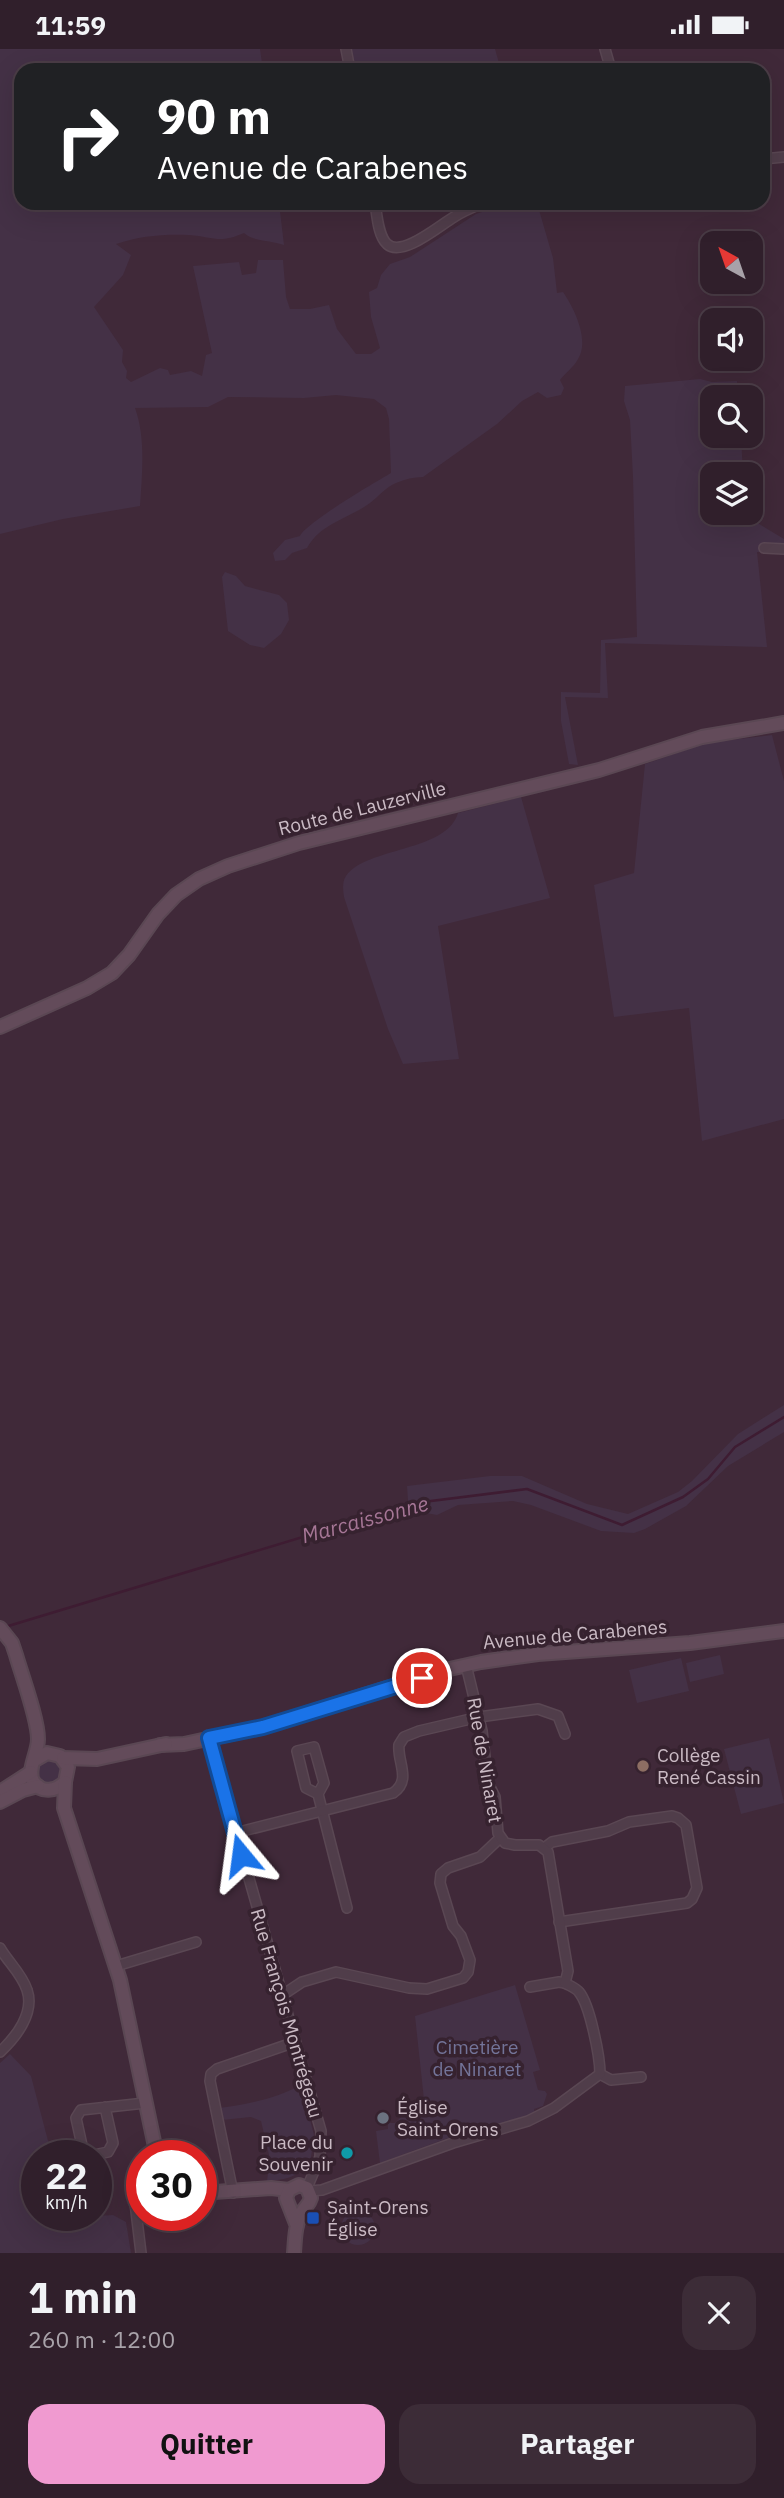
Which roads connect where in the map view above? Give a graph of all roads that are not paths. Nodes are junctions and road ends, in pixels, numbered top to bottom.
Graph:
1 (377, 210) edge
2 (469, 210) edge
3 (764, 548) dead end
4 (784, 549) edge
5 (784, 723) edge
6 (0, 1027) edge
7 (784, 1631) edge
8 (4, 1632) edge
9 (466, 1665) junction
10 (479, 1717) junction
11 (293, 1718) junction
12 (565, 1734) dead end
13 (38, 1735) junction
14 (209, 1738) junction
15 (160, 1745) junction
16 (58, 1756) junction
17 (97, 1759) junction
18 (33, 1766) junction
19 (66, 1779) junction
20 (42, 1788) junction
21 (0, 1792) edge
22 (318, 1794) junction
23 (0, 1801) edge
24 (64, 1808) junction
25 (322, 1812) junction
26 (235, 1833) junction
27 (500, 1838) junction
28 (544, 1848) junction
29 (347, 1908) dead end
30 (559, 1922) junction
31 (196, 1942) dead end
32 (0, 1948) edge
33 (116, 1966) junction
34 (565, 1983) junction
35 (530, 1987) dead end
36 (281, 1996) junction
37 (295, 2042) junction
38 (0, 2052) edge
39 (600, 2074) junction
40 (641, 2077) dead end
41 (145, 2103) junction
42 (105, 2107) junction
43 (153, 2140) edge
44 (217, 2193) edge
45 (233, 2193) junction
46 (301, 2195) junction
47 (140, 2231) edge
48 (141, 2253) edge
49 (294, 2253) edge

1 - 2 street
3 - 4 street
5 - 6 street, Route de Lauzerville
7 - 9 street, Avenue de Carabenes
8 - 13 street
9 - 10 street, Rue de Ninaret
9 - 11 street, Avenue de Carabenes
10 - 12 street
10 - 25 street
10 - 27 street, Rue de Ninaret
11 - 14 street, Avenue de Carabenes
11 - 15 street, Avenue de Carabenes
13 - 16 street
13 - 18 street
14 - 15 street, Avenue de Carabenes
14 - 26 street, Rue François Montrégeau
15 - 17 street, Avenue de Carabenes
16 - 17 street, Avenue de Carabenes
16 - 18 street
16 - 19 street
17 - 19 street, Avenue de Carabenes
18 - 20 street
18 - 21 street
19 - 20 street
19 - 24 street
20 - 23 street
20 - 24 street
22 - 22 street
22 - 25 street
24 - 33 street
25 - 26 street
25 - 29 street
26 - 36 street, Rue François Montrégeau
27 - 28 street, Rue de Ninaret
27 - 36 street
28 - 30 street
28 - 30 street
30 - 34 street
31 - 33 street
32 - 38 street
33 - 41 street
34 - 35 street
34 - 39 street
36 - 37 street, Rue François Montrégeau
37 - 45 street
37 - 46 street, Rue François Montrégeau
39 - 40 street
39 - 46 street
41 - 42 street
41 - 43 street
42 - 42 street
44 - 45 street
45 - 46 street
46 - 49 street
47 - 48 street

